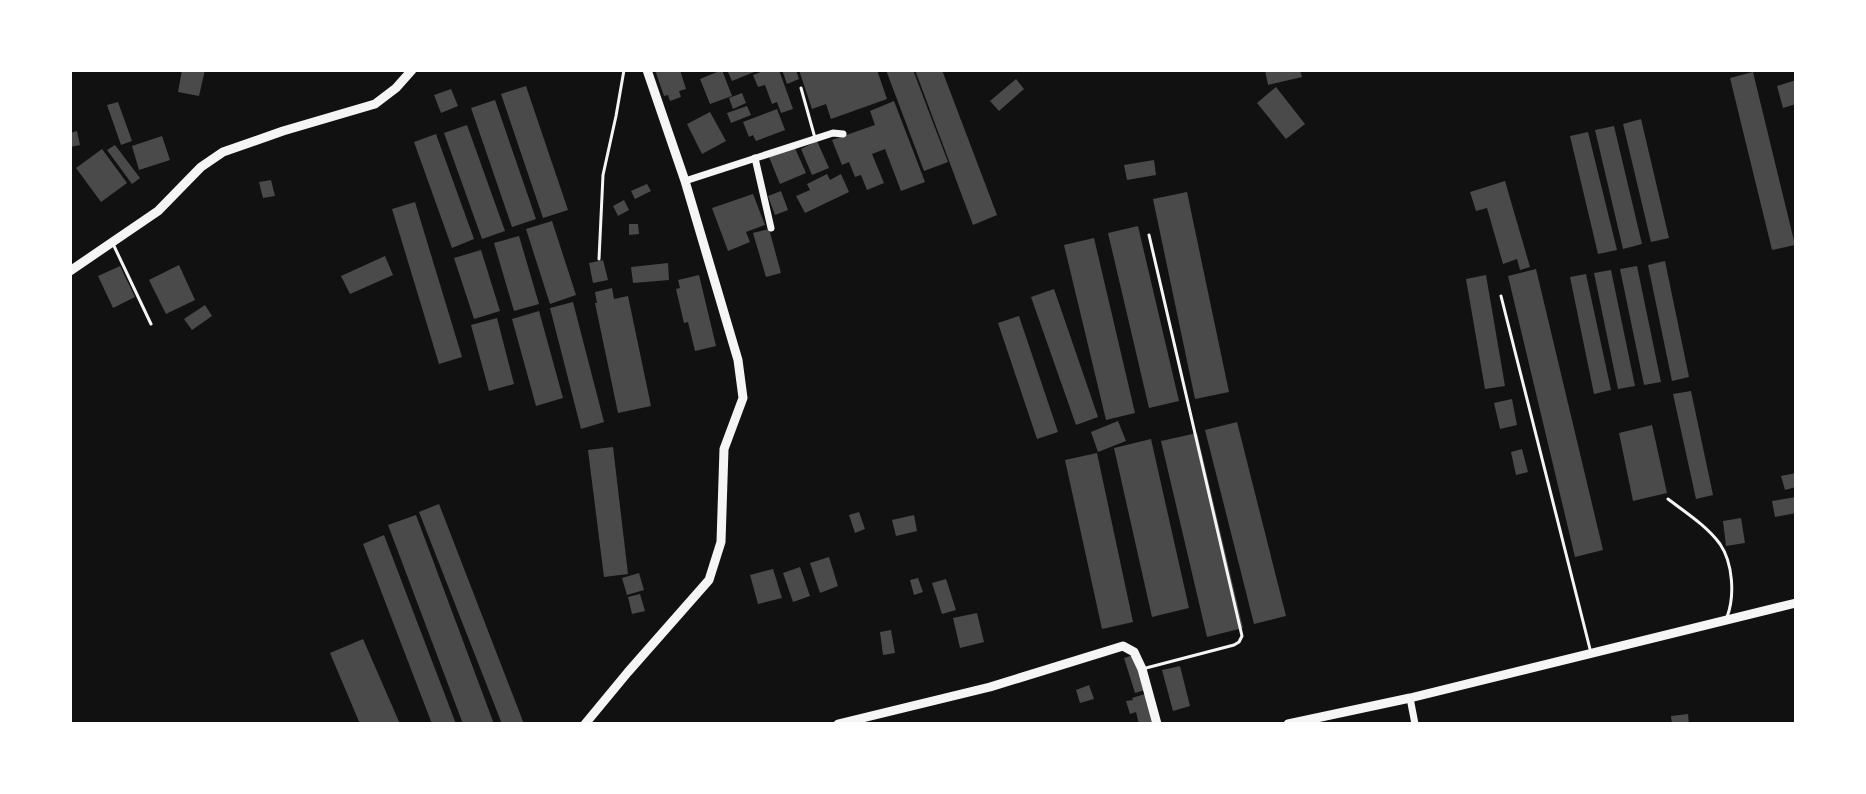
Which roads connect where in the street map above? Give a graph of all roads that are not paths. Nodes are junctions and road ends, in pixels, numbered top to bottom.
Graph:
1 (412, 70) edge
2 (624, 70) edge
3 (647, 70) edge
4 (801, 88) dead end
5 (843, 134) dead end
6 (815, 138) junction
7 (755, 158) junction
8 (685, 181) junction
9 (771, 228) dead end
10 (1149, 235) dead end
11 (112, 243) junction
12 (599, 259) dead end
13 (70, 271) edge
14 (1501, 296) dead end
15 (151, 324) dead end
16 (1668, 499) dead end
17 (1796, 603) edge
18 (1725, 621) junction
19 (1591, 653) junction
20 (1142, 669) junction
21 (1410, 698) junction
22 (874, 720) edge
23 (585, 724) edge
24 (838, 724) edge
25 (1157, 724) edge
26 (1288, 724) edge
27 (1415, 724) edge

1 - 11 street
2 - 12 lane
3 - 8 street
4 - 6 lane
5 - 6 street
6 - 7 street
7 - 8 street
7 - 9 street
8 - 23 street
10 - 20 lane
11 - 13 street
11 - 15 lane
14 - 19 lane
16 - 18 lane
17 - 18 street
18 - 19 street
19 - 21 street
20 - 22 street
20 - 25 street
21 - 26 street
21 - 27 street
22 - 24 street

